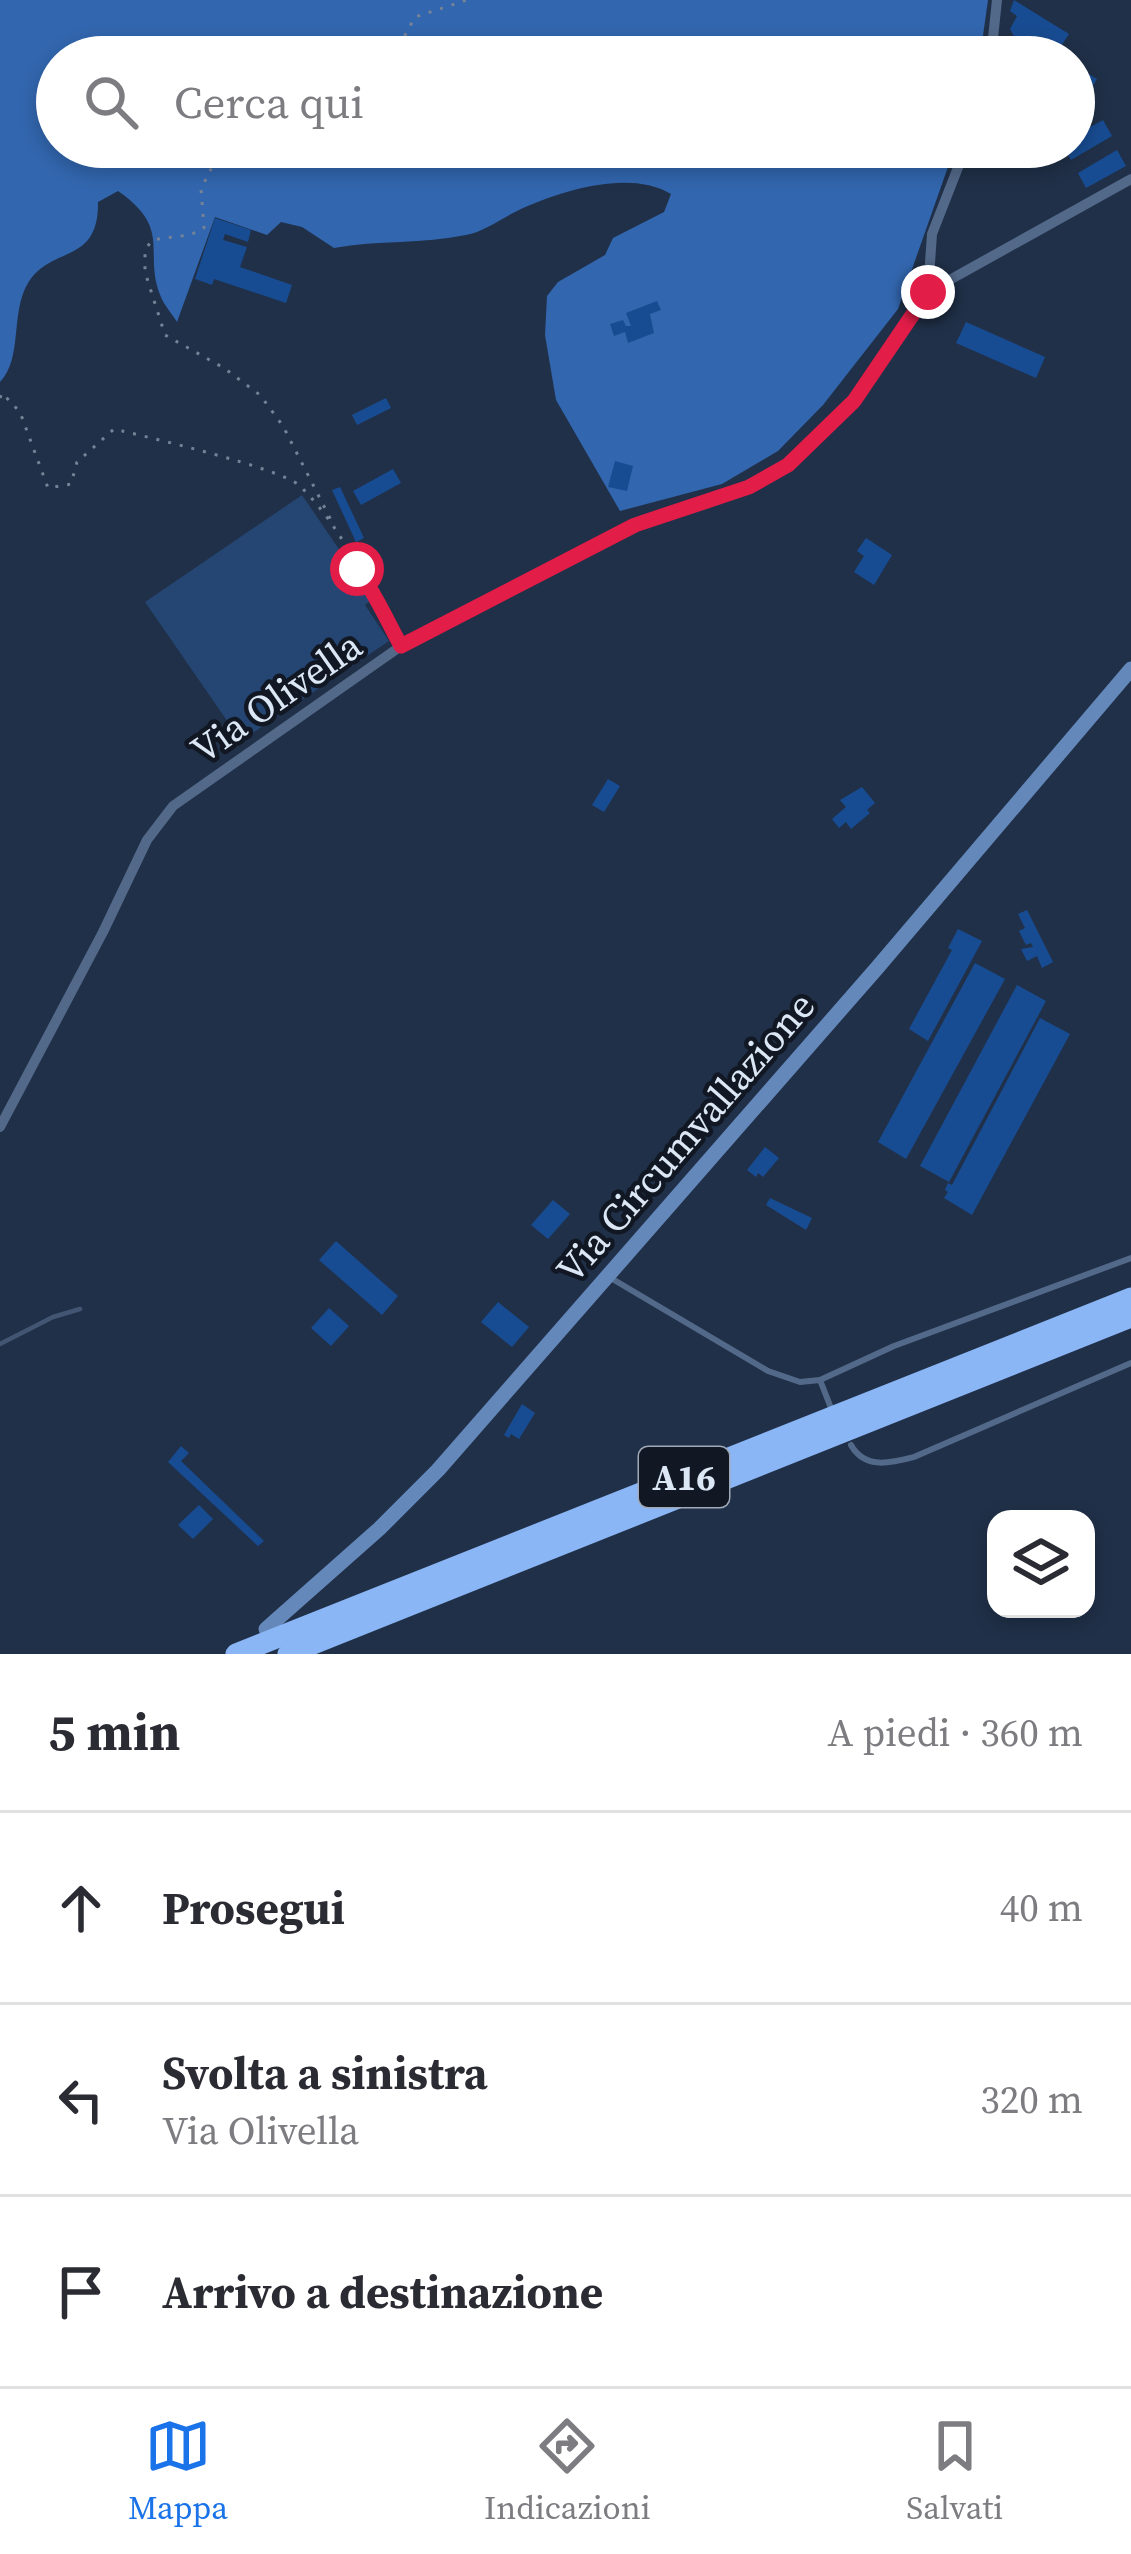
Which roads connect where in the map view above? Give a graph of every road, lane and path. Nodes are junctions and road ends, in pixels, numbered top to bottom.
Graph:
1 (466, 0) edge
2 (997, 0) edge
3 (405, 36) edge
4 (993, 36) edge
5 (212, 168) edge
6 (958, 168) edge
7 (1131, 179) edge
8 (928, 292) junction
9 (0, 398) edge
10 (337, 531) junction
11 (401, 646) junction
12 (1131, 669) edge
13 (0, 1126) edge
14 (1131, 1258) edge
15 (607, 1276) junction
16 (1131, 1298) edge
17 (1131, 1317) edge
18 (1131, 1363) edge
19 (820, 1380) junction
20 (832, 1408) dead end
21 (851, 1445) dead end
22 (266, 1628) dead end
23 (236, 1654) edge
24 (288, 1654) edge

1 - 3 path
2 - 4 street
5 - 10 path
6 - 8 street
7 - 8 street, Via Olivella
8 - 11 street, Via Olivella
9 - 10 path
10 - 11 path
11 - 13 street, Via Olivella
12 - 15 street, Via Circumvallazione
14 - 19 lane
15 - 19 lane
15 - 22 street, Via Circumvallazione
16 - 23 highway, A16
17 - 24 highway, A16
18 - 21 lane
19 - 20 lane

